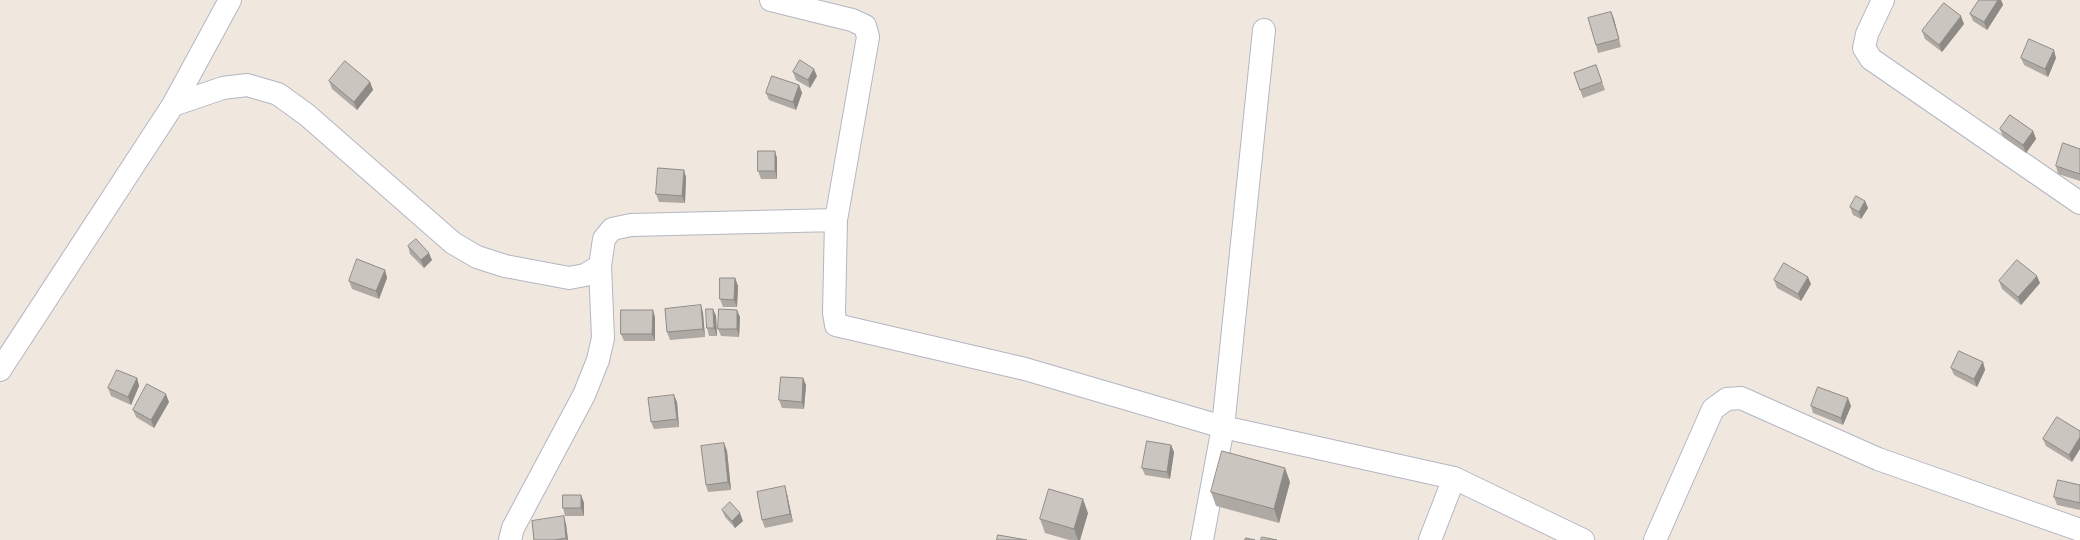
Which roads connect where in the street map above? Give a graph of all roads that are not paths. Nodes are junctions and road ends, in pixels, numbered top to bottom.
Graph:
1 (230, 0) edge
2 (771, 0) edge
3 (1883, 0) edge
4 (1264, 30) dead end
5 (173, 105) junction
6 (2080, 203) edge
7 (836, 220) junction
8 (600, 266) junction
9 (0, 370) edge
10 (1223, 427) junction
11 (1454, 478) junction
12 (2080, 530) edge
13 (510, 540) edge
14 (1202, 540) edge
15 (1430, 540) edge
16 (1583, 540) edge
17 (1655, 540) edge

1 - 5 street
2 - 7 street
3 - 6 street
4 - 10 street
5 - 8 street
5 - 9 street
7 - 8 street
7 - 10 street
8 - 13 street
10 - 11 street
10 - 14 street
11 - 15 street
11 - 16 street
12 - 17 street

